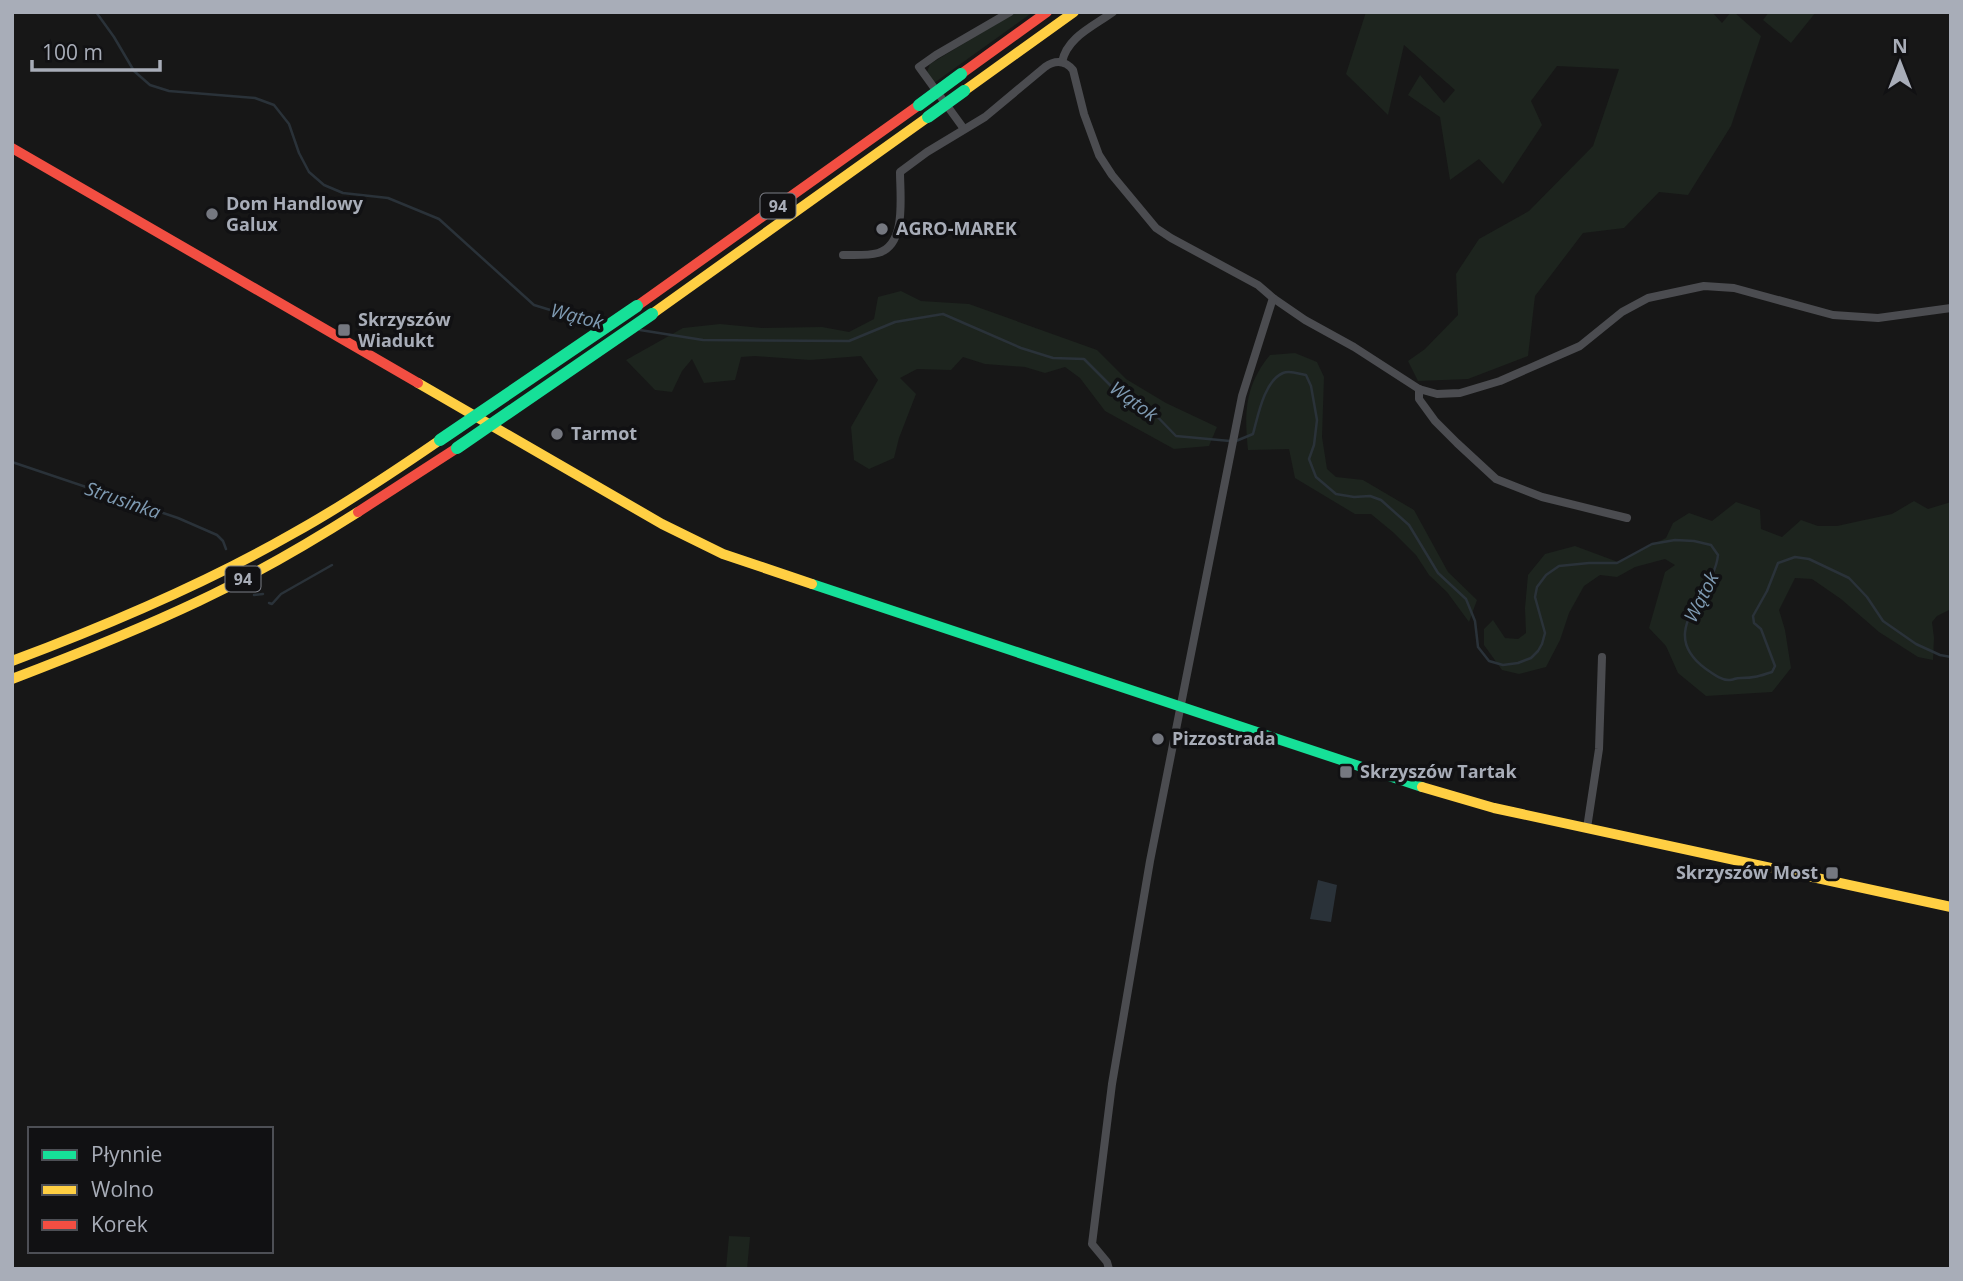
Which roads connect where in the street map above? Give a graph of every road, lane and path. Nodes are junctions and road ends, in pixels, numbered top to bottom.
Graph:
1 (1010, 12) edge
2 (1047, 12) edge
3 (1073, 12) edge
4 (1113, 12) edge
5 (1062, 62) junction
6 (964, 129) junction
7 (12, 148) edge
8 (844, 255) dead end
9 (1273, 298) junction
10 (1951, 308) edge
11 (1419, 389) junction
12 (1627, 518) dead end
13 (1602, 657) dead end
14 (12, 661) edge
15 (12, 679) edge
16 (1181, 707) junction
17 (1587, 828) junction
18 (1951, 907) edge
19 (1110, 1269) edge

1 - 6 street
2 - 14 main road, 94, bridge
3 - 15 main road, 94, bridge
4 - 5 street
5 - 6 street
5 - 9 street
6 - 8 street
7 - 16 main road
9 - 11 street
9 - 16 street
10 - 11 street
11 - 12 street
13 - 17 street
16 - 17 main road
16 - 19 street
17 - 18 main road

